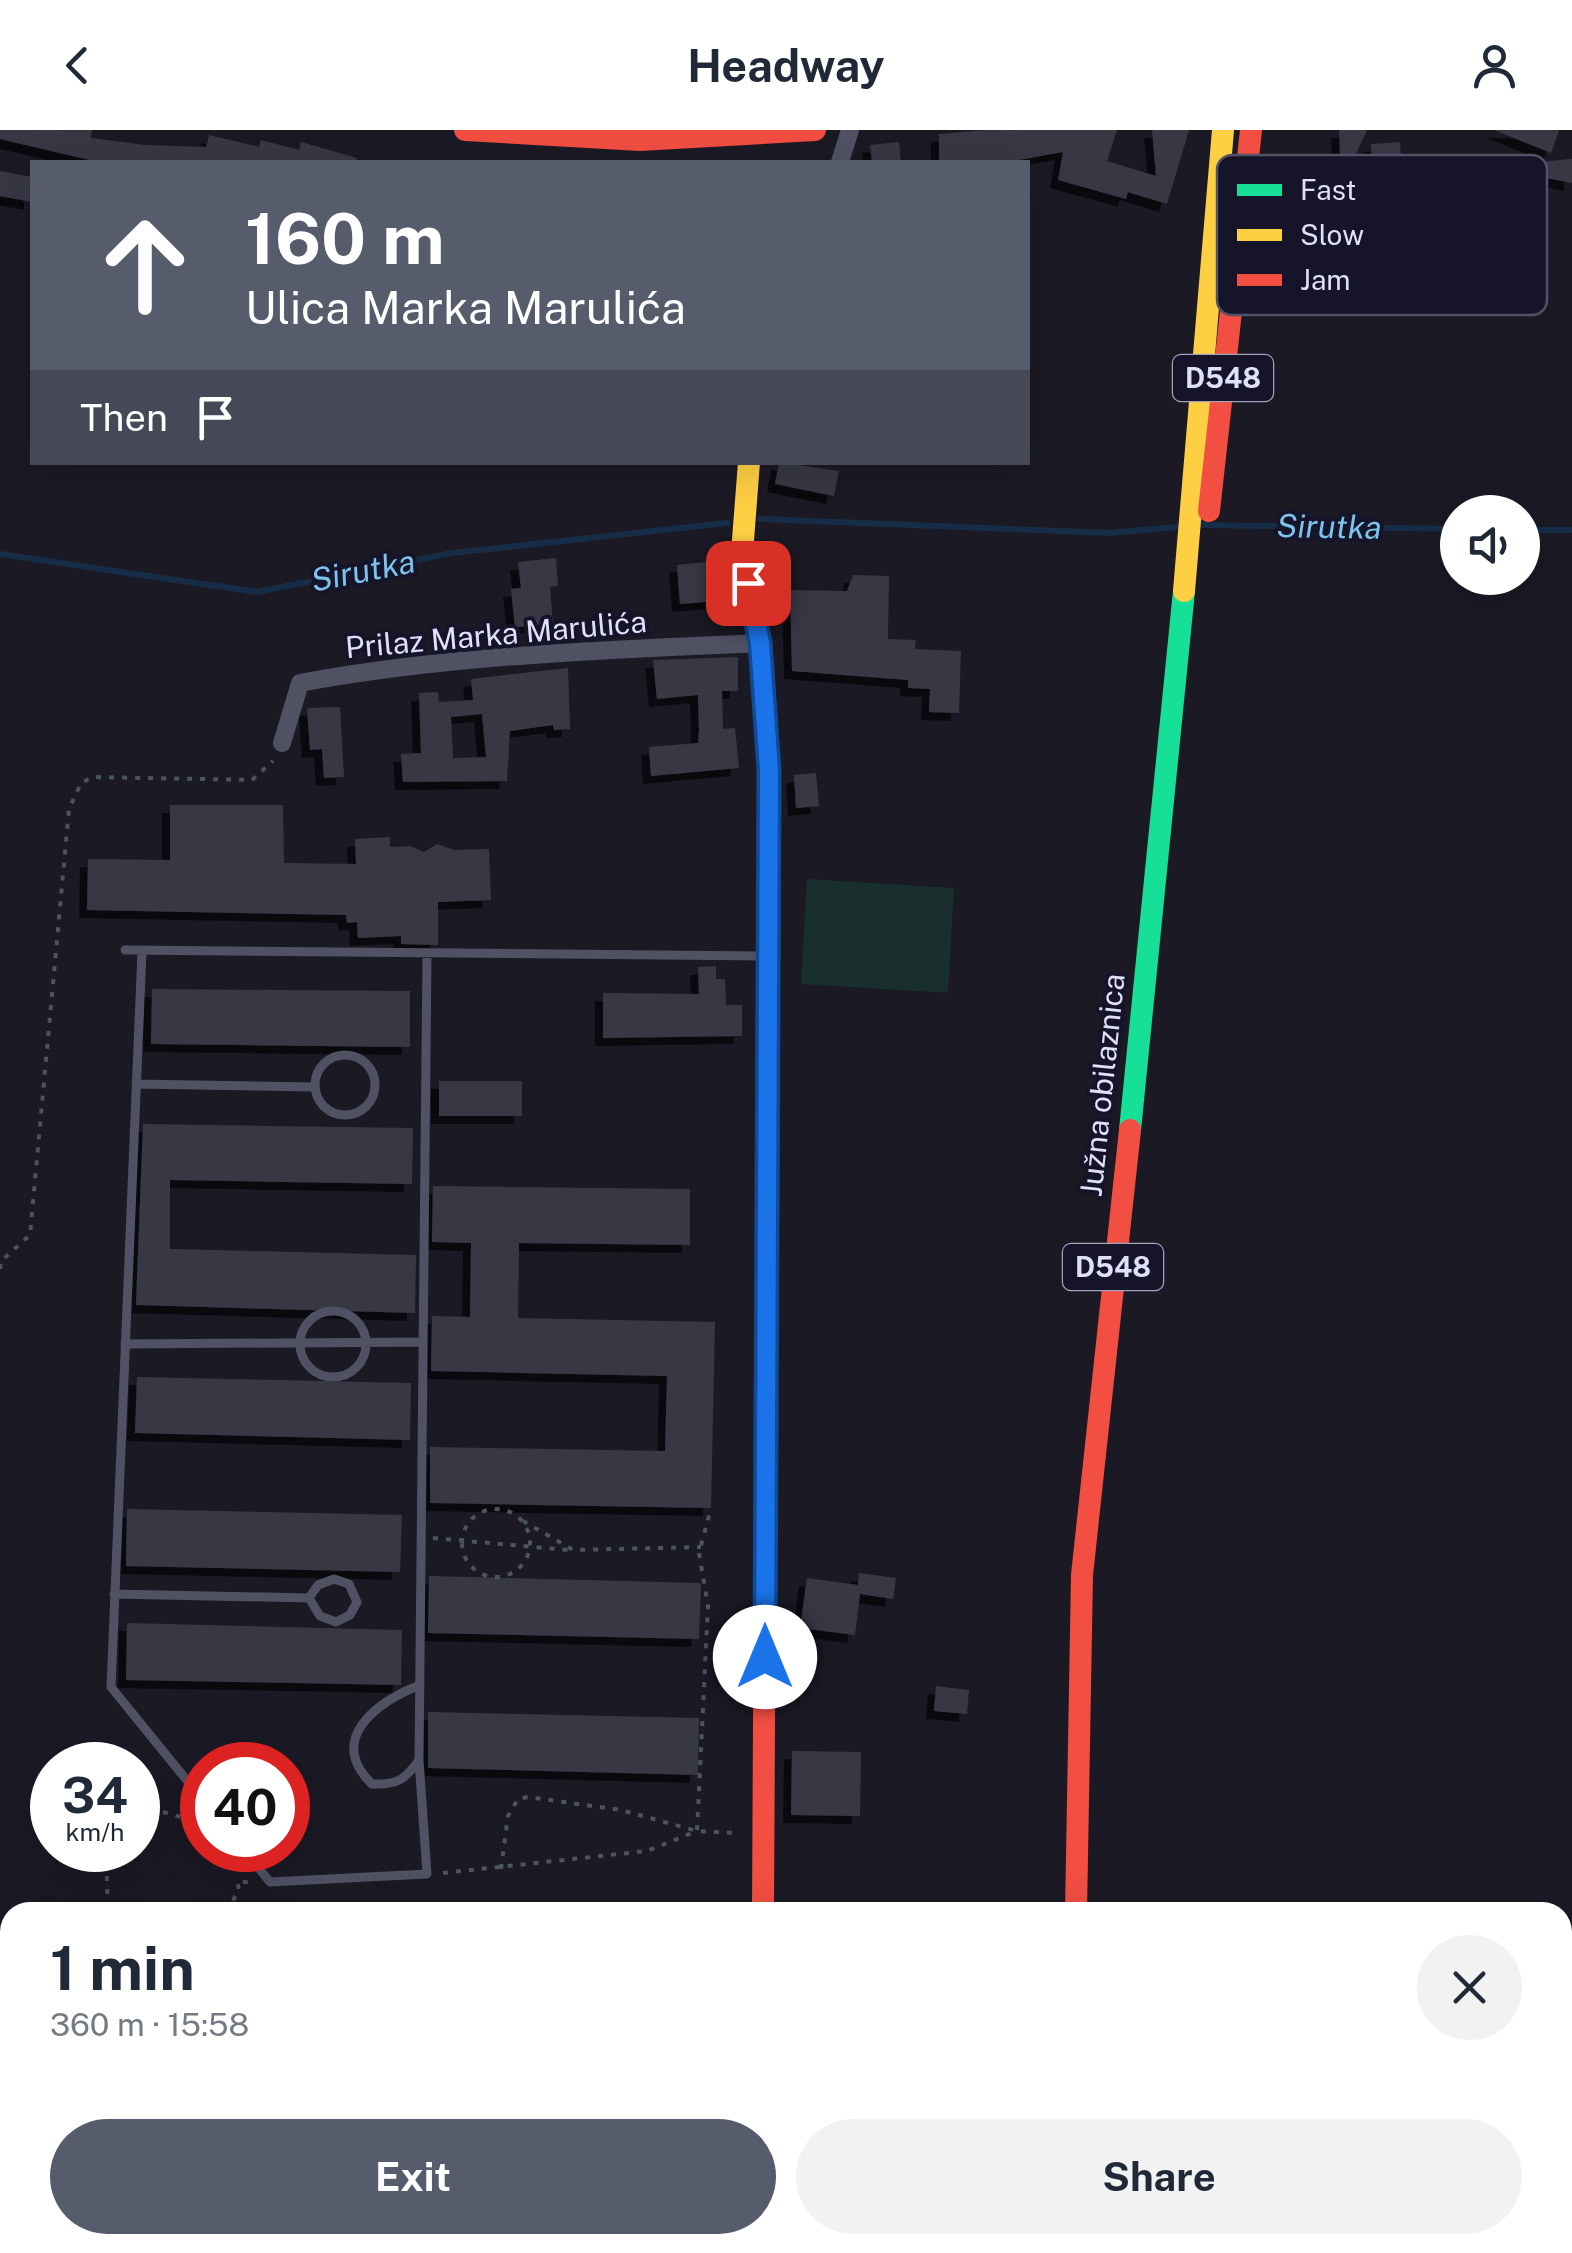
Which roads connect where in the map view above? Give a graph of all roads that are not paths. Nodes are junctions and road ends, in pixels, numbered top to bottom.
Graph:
1 (465, 130) edge
2 (815, 130) edge
3 (850, 130) edge
4 (1223, 130) edge
5 (1251, 130) edge
6 (1221, 155) edge
7 (1248, 155) edge
8 (841, 160) edge
9 (1217, 197) edge
10 (1231, 315) edge
11 (748, 465) edge
12 (1184, 624) junction
13 (760, 643) junction
14 (282, 743) road end
15 (125, 950) dead end
16 (142, 951) junction
17 (426, 953) junction
18 (768, 956) junction
19 (136, 1084) junction
20 (315, 1087) junction
21 (366, 1342) junction
22 (423, 1342) junction
23 (300, 1343) junction
24 (125, 1344) junction
25 (114, 1594) junction
26 (309, 1598) junction
27 (420, 1684) junction
28 (419, 1760) junction
29 (180, 1773) edge
30 (262, 1872) edge
31 (763, 1902) edge
32 (1076, 1902) edge

1 - 2 main road
3 - 8 street
4 - 6 main road, Južna obilaznica / D548
5 - 7 main road, Južna obilaznica / D548
9 - 12 main road, Južna obilaznica / D548
10 - 12 main road, Južna obilaznica / D548
11 - 13 main road
12 - 32 main road, Južna obilaznica / D548
13 - 14 street, Prilaz Marka Marulića
13 - 18 main road
15 - 16 lane
16 - 17 lane
16 - 19 lane
17 - 18 lane
17 - 22 lane
18 - 31 main road
19 - 20 lane
19 - 24 lane
20 - 20 lane
21 - 22 lane
21 - 23 lane
21 - 23 lane
21 - 23 lane
22 - 27 lane
23 - 24 lane
24 - 25 lane
25 - 26 lane
25 - 29 lane
26 - 26 lane
27 - 28 lane
27 - 28 lane
28 - 30 lane

